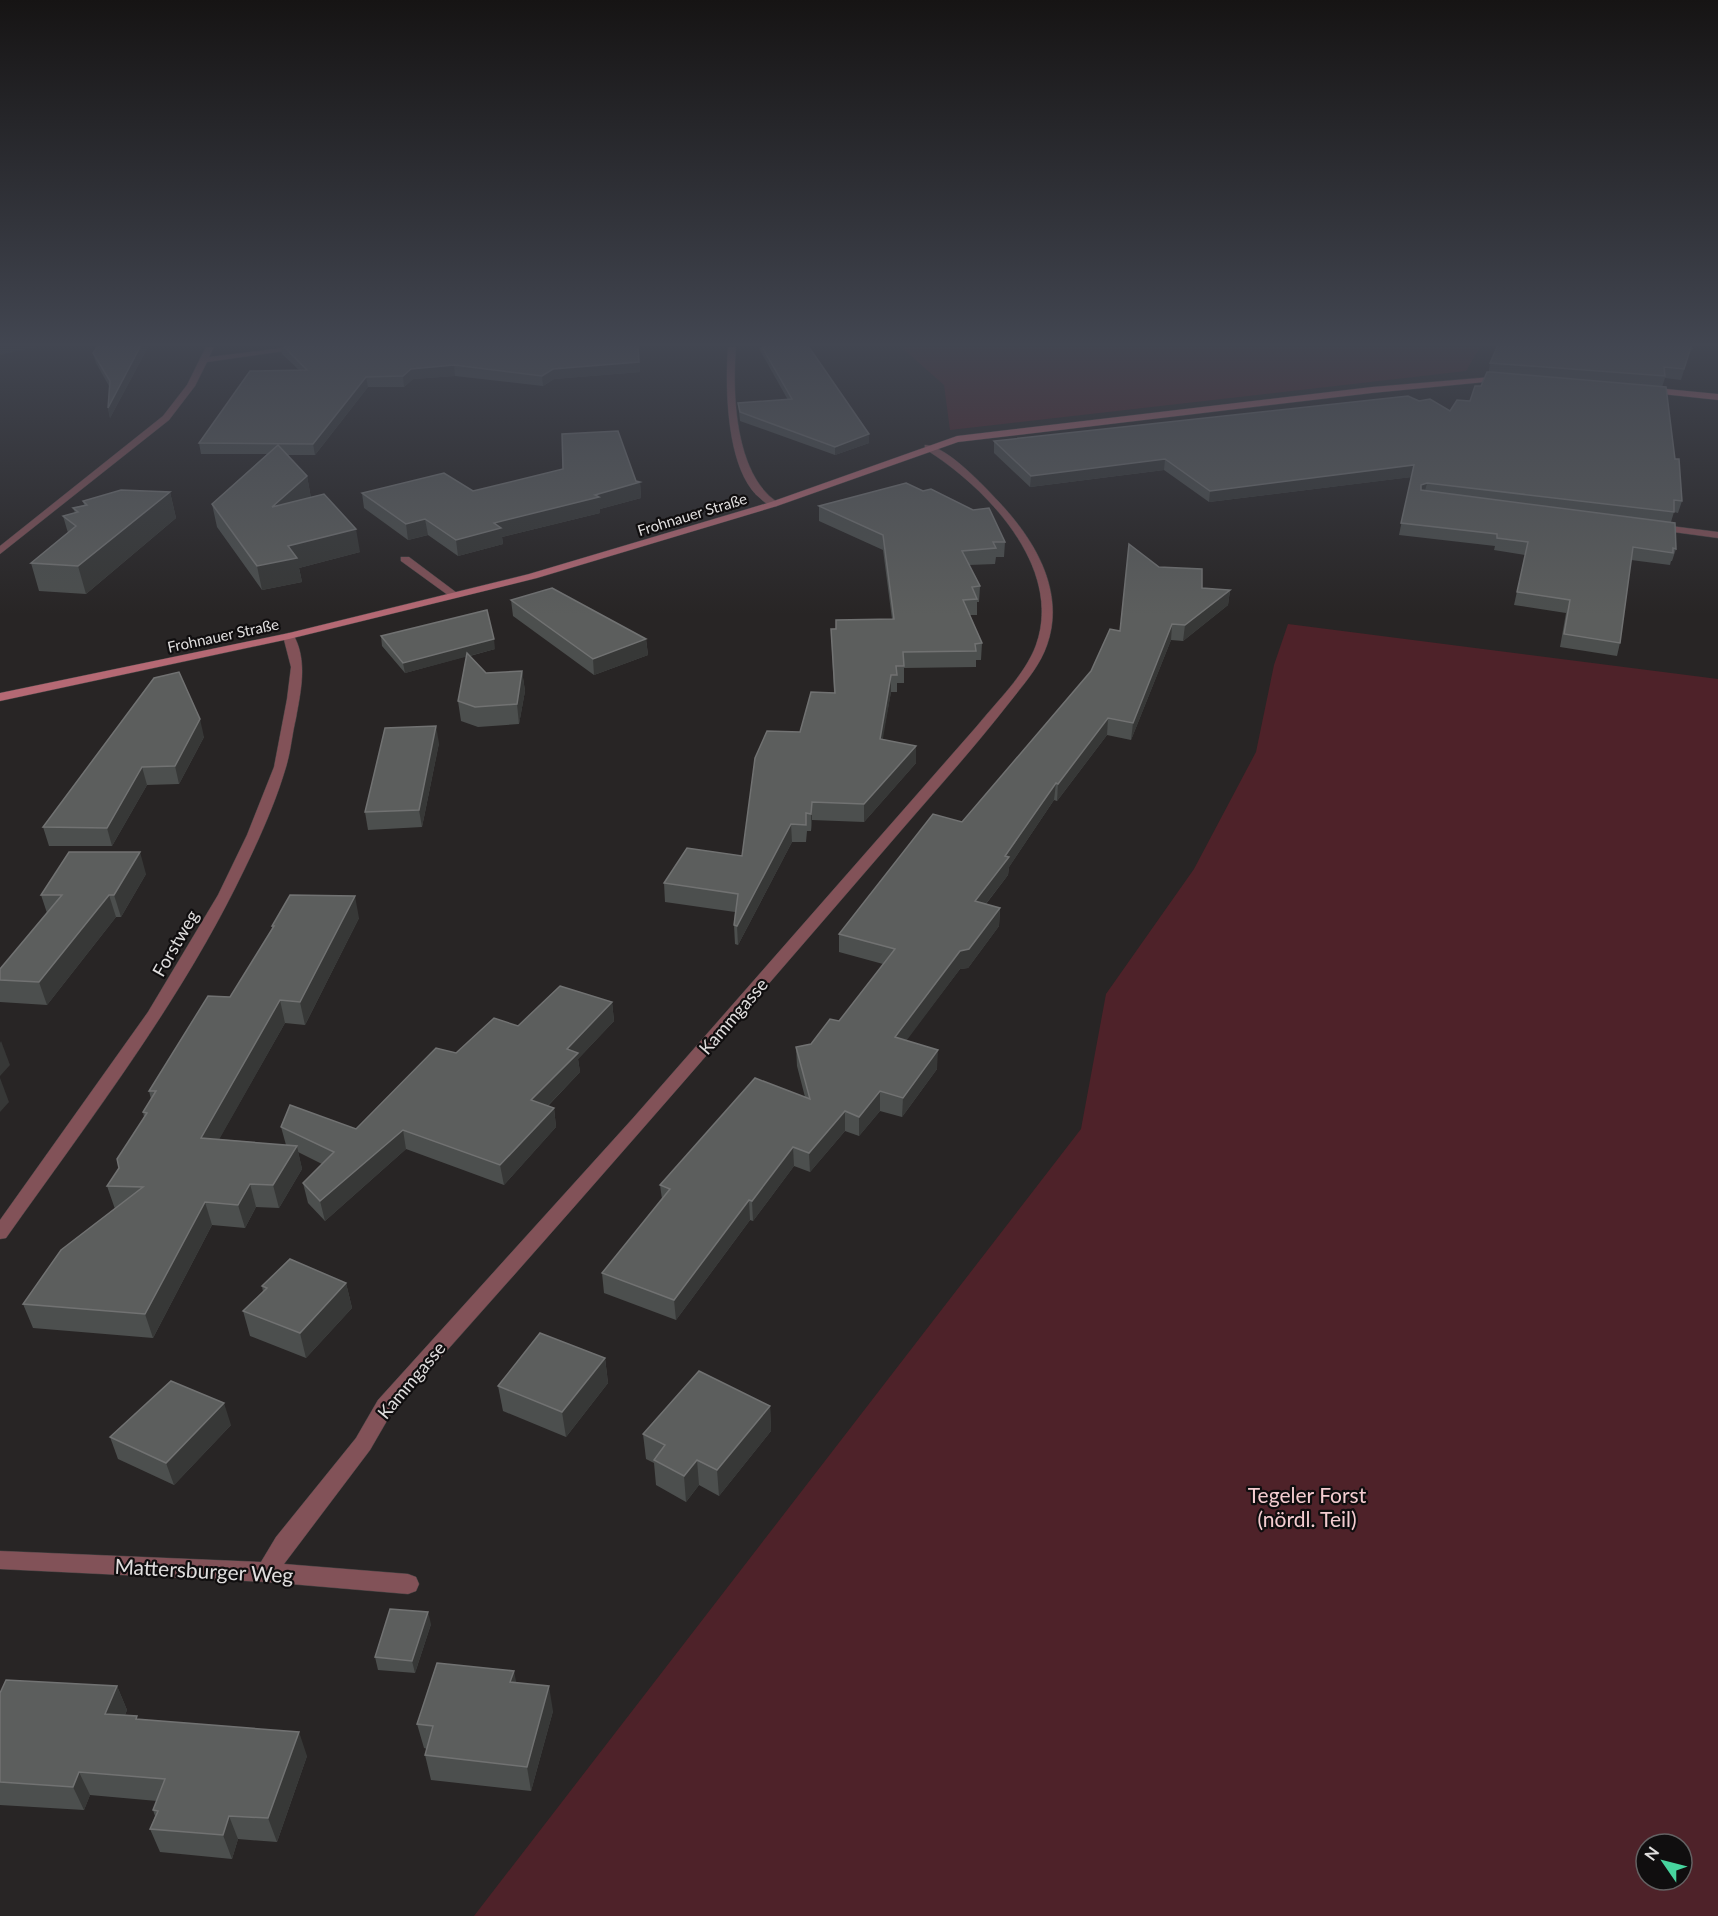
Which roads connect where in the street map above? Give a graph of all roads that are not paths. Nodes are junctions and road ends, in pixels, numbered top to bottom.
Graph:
1 (143, 436) edge
2 (739, 436) edge
3 (978, 436) edge
4 (928, 447) junction
5 (774, 504) junction
6 (1649, 526) edge
7 (1718, 535) edge
8 (0, 551) edge
9 (405, 560) dead end
10 (456, 596) junction
11 (289, 636) junction
12 (0, 697) edge
13 (0, 1233) edge
14 (0, 1560) edge
15 (267, 1572) junction
16 (408, 1584) dead end

1 - 8 street
2 - 5 street
3 - 4 street, Frohnauer Straße
4 - 5 street, Frohnauer Straße
4 - 15 street, Kammgasse
5 - 10 street, Frohnauer Straße
6 - 7 street
9 - 10 street
10 - 11 street, Frohnauer Straße
11 - 12 street, Frohnauer Straße
11 - 13 street, Forstweg
14 - 15 street, Mattersburger Weg
15 - 16 street, Mattersburger Weg

